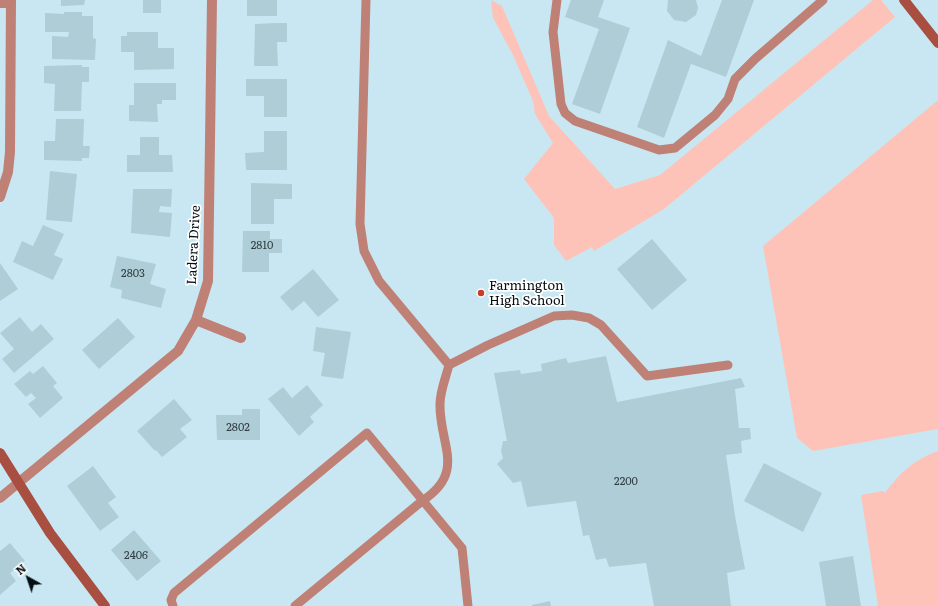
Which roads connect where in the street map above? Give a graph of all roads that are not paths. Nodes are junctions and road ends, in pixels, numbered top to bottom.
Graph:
1 (212, 0) edge
2 (366, 0) edge
3 (557, 0) edge
4 (823, 0) edge
5 (904, 0) edge
6 (11, 2) edge
7 (0, 3) edge
8 (938, 42) edge
9 (0, 197) edge
10 (196, 320) junction
11 (241, 338) dead end
12 (449, 365) junction
13 (728, 365) dead end
14 (0, 453) edge
15 (18, 482) junction
16 (0, 498) edge
17 (422, 501) junction
18 (105, 606) edge
19 (174, 606) edge
20 (295, 606) edge
21 (468, 606) edge

1 - 10 street, Ladera Drive
2 - 12 lane
3 - 4 lane
5 - 8 street
6 - 7 street
6 - 9 street
10 - 11 street
10 - 15 street, Ladera Drive
12 - 13 lane
12 - 17 lane
14 - 15 street
15 - 16 street, Ladera Drive
15 - 18 street
17 - 19 lane
17 - 20 lane
17 - 21 lane

